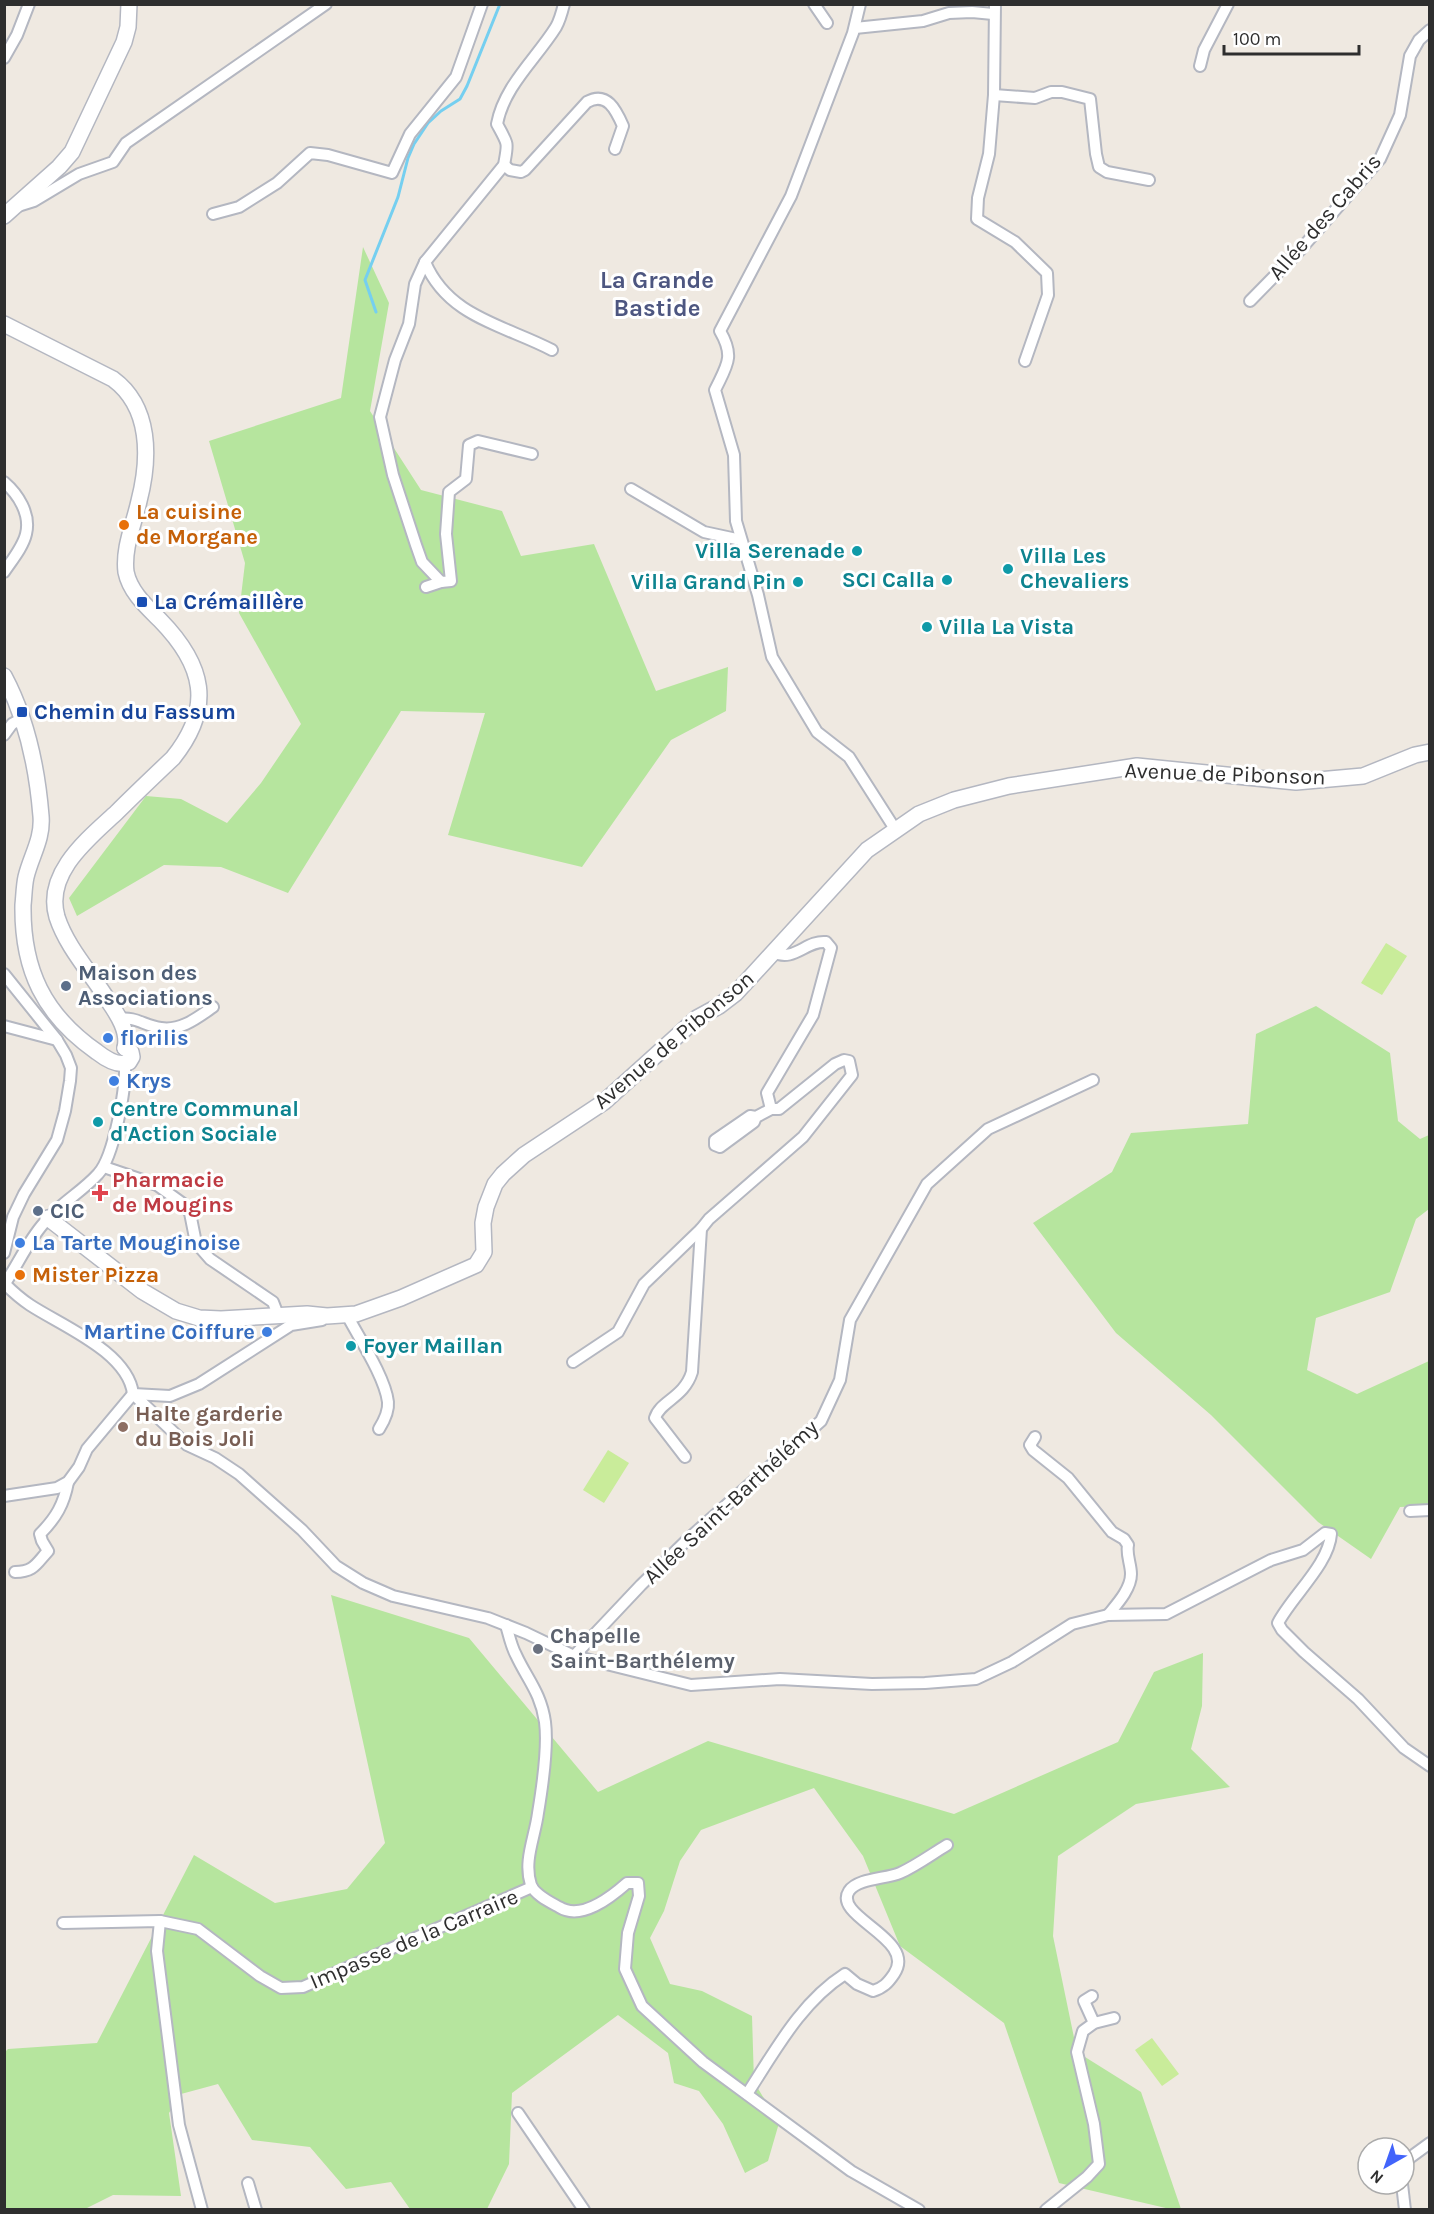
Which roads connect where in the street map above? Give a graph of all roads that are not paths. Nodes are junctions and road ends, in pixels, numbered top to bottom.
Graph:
1 (29, 4) edge
2 (326, 4) edge
3 (482, 4) edge
4 (564, 4) edge
5 (814, 4) edge
6 (860, 4) edge
7 (1228, 4) edge
8 (127, 7) edge
9 (994, 9) edge
10 (827, 22) dead end
11 (855, 28) junction
12 (1430, 30) edge
13 (4, 58) edge
14 (1200, 66) dead end
15 (994, 95) junction
16 (615, 149) dead end
17 (504, 165) junction
18 (1149, 180) dead end
19 (9, 212) edge
20 (213, 214) dead end
21 (425, 261) junction
22 (1250, 301) dead end
23 (4, 324) edge
24 (552, 350) dead end
25 (1025, 361) dead end
26 (532, 454) dead end
27 (4, 482) edge
28 (631, 489) dead end
29 (741, 540) junction
30 (4, 572) edge
31 (441, 582) junction
32 (426, 587) dead end
33 (4, 675) edge
34 (23, 718) junction
35 (4, 735) edge
36 (1430, 752) edge
37 (895, 829) junction
38 (773, 952) junction
39 (4, 974) edge
40 (213, 1007) dead end
41 (119, 1019) junction
42 (4, 1026) edge
43 (57, 1040) junction
44 (121, 1057) junction
45 (1093, 1080) dead end
46 (771, 1108) junction
47 (756, 1117) dead end
48 (104, 1167) junction
49 (48, 1218) junction
50 (701, 1229) junction
51 (4, 1253) edge
52 (6, 1278) edge
53 (278, 1315) junction
54 (327, 1316) junction
55 (347, 1316) junction
56 (573, 1362) dead end
57 (133, 1394) junction
58 (379, 1429) dead end
59 (1035, 1437) dead end
60 (685, 1456) dead end
61 (68, 1482) junction
62 (4, 1496) edge
63 (1430, 1510) edge
64 (1410, 1511) dead end
65 (15, 1572) dead end
66 (1108, 1615) junction
67 (506, 1625) junction
68 (574, 1656) junction
69 (1430, 1766) edge
70 (947, 1845) dead end
71 (532, 1887) junction
72 (160, 1921) junction
73 (63, 1923) dead end
74 (1092, 1996) dead end
75 (1114, 2018) dead end
76 (1094, 2023) junction
77 (747, 2094) junction
78 (518, 2113) dead end
79 (1430, 2144) edge
80 (1416, 2154) edge
81 (248, 2183) dead end
82 (202, 2210) edge
83 (256, 2210) edge
84 (584, 2210) edge
85 (919, 2210) edge
86 (1047, 2210) edge

1 - 13 street
2 - 19 street
3 - 20 street
4 - 17 street
5 - 10 street
6 - 11 street
7 - 14 street
8 - 19 street
9 - 11 street
9 - 15 street
11 - 29 street
12 - 22 street, Allée des Cabris
15 - 18 street
15 - 25 street
16 - 17 street
17 - 21 street
21 - 24 street
21 - 31 street
23 - 41 street
26 - 31 street
27 - 30 street
28 - 29 street
29 - 37 street
31 - 32 street
33 - 34 street
34 - 35 street
34 - 44 street
36 - 37 street, Avenue de Pibonson
37 - 38 street, Avenue de Pibonson
38 - 46 street
38 - 55 street, Avenue de Pibonson
39 - 43 street
40 - 41 street
41 - 44 street
42 - 43 street
43 - 51 street
44 - 48 street
45 - 68 street, Allée Saint-Barthélémy
46 - 47 street
46 - 50 street
48 - 49 street
48 - 53 street
49 - 52 street
49 - 53 street, Avenue de Pibonson
50 - 56 street
50 - 60 street
52 - 57 street
53 - 54 street, Avenue de Pibonson
54 - 55 street, Avenue de Pibonson
54 - 57 street
55 - 58 street
57 - 61 street
57 - 67 street
59 - 66 street
61 - 62 street
61 - 65 street
63 - 64 street
66 - 68 street
66 - 69 street
67 - 68 street
67 - 71 street
70 - 77 street
71 - 72 street, Impasse de la Carraire
71 - 77 street
72 - 73 street, Impasse de la Carraire
72 - 82 street
74 - 76 street
75 - 76 street
76 - 86 street
77 - 85 street
78 - 84 street
79 - 80 street
81 - 83 street

